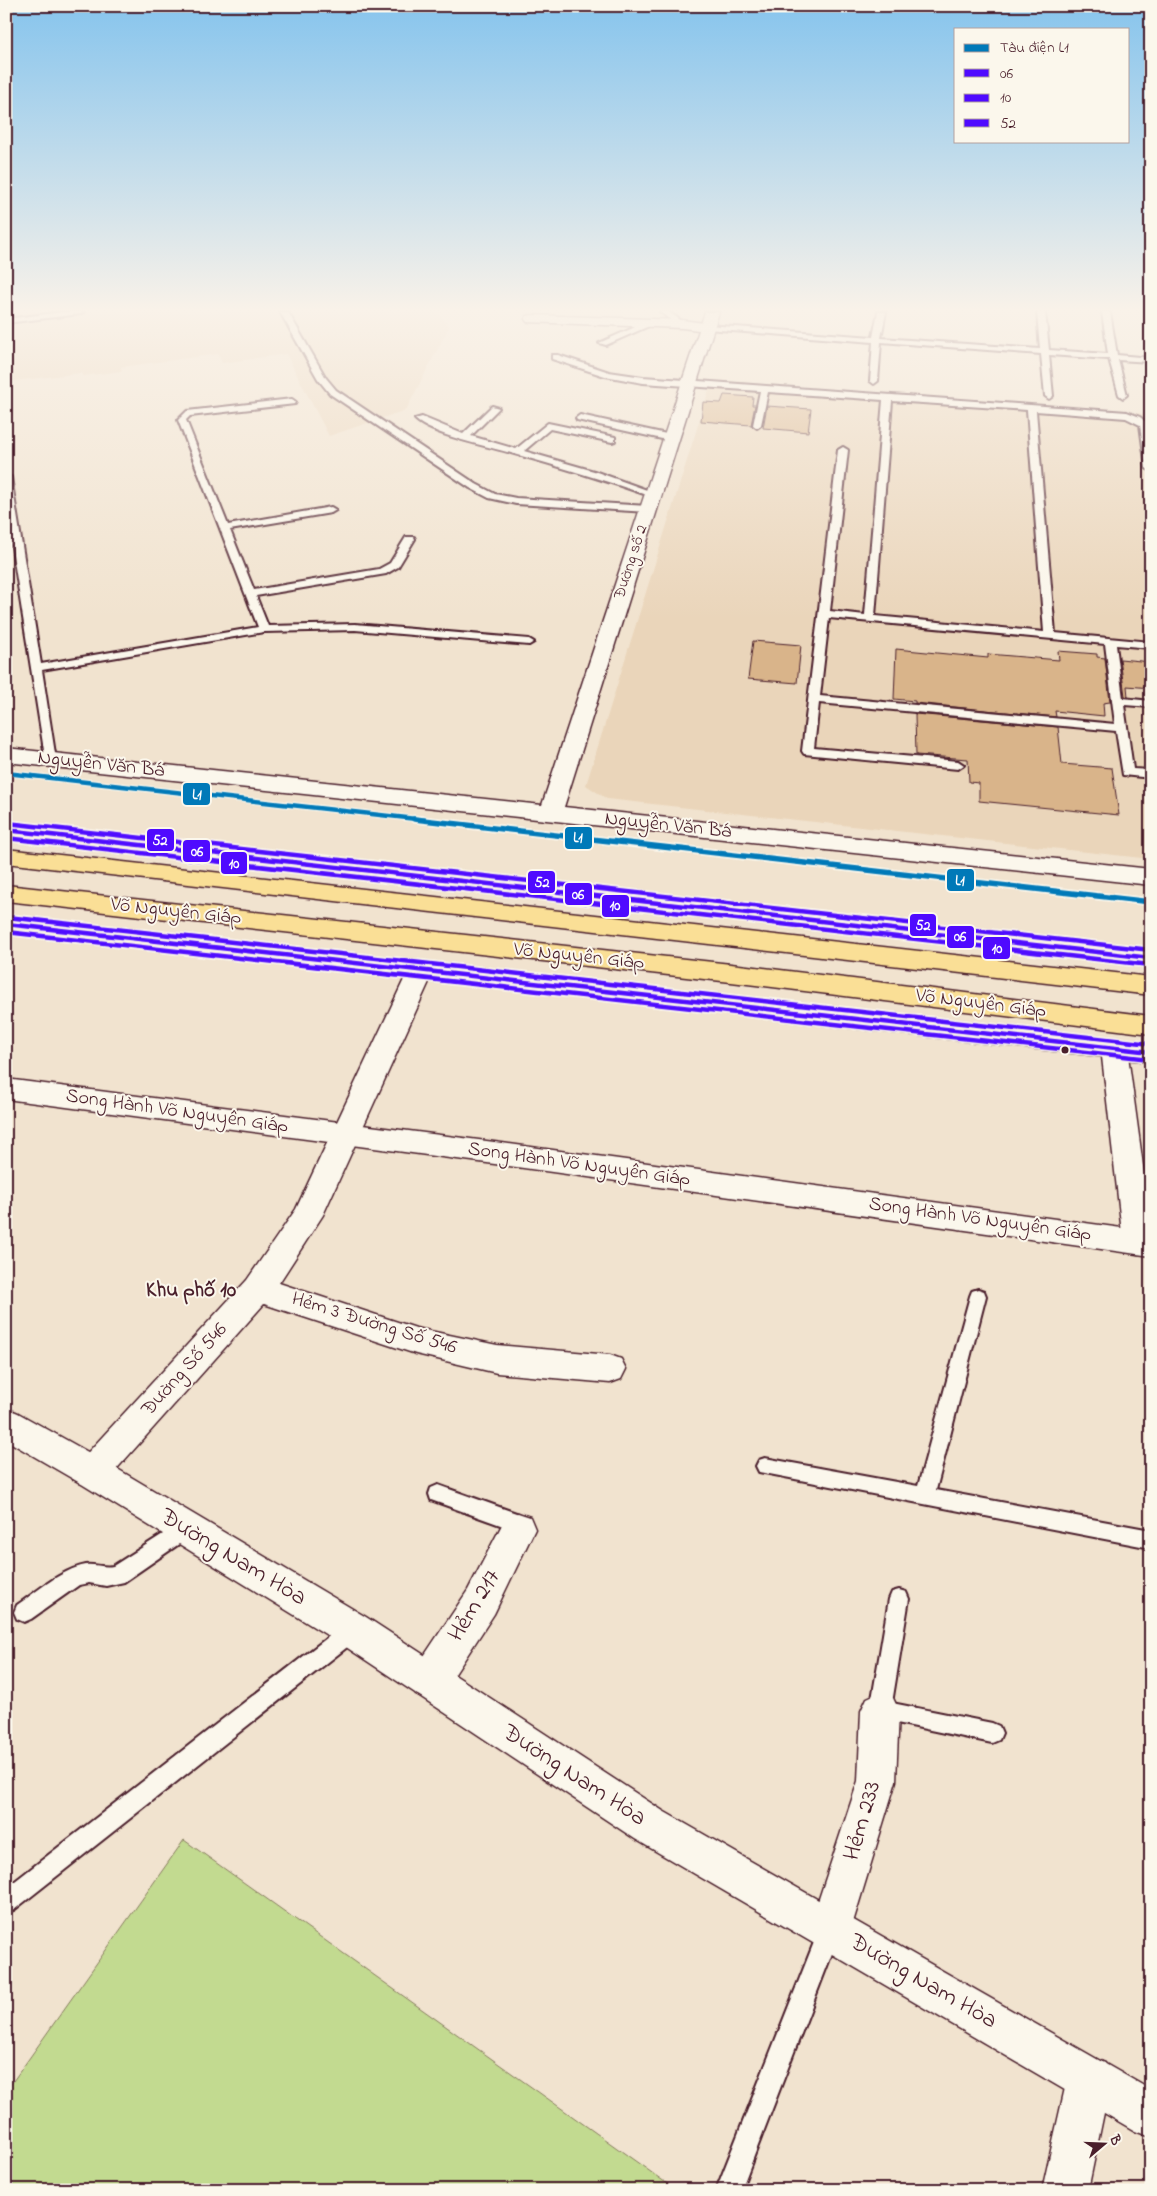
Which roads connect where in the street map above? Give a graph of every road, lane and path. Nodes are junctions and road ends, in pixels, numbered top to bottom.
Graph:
1 (187, 414) edge
2 (367, 414) edge
3 (488, 414) edge
4 (679, 414) edge
5 (759, 414) edge
6 (887, 414) edge
7 (1032, 414) edge
8 (1115, 414) edge
9 (580, 418) dead end
10 (419, 419) dead end
11 (756, 425) dead end
12 (465, 437) junction
13 (671, 438) junction
14 (612, 439) dead end
15 (843, 450) dead end
16 (518, 452) junction
17 (1151, 468) edge
18 (6, 477) edge
19 (650, 501) junction
20 (331, 510) dead end
21 (225, 528) junction
22 (410, 539) dead end
23 (251, 594) junction
24 (824, 614) junction
25 (870, 618) junction
26 (264, 629) junction
27 (1050, 635) junction
28 (1110, 641) junction
29 (529, 642) dead end
30 (1151, 645) edge
31 (36, 668) junction
32 (814, 699) junction
33 (1118, 701) junction
34 (1151, 704) edge
35 (1121, 728) junction
36 (6, 755) edge
37 (50, 760) junction
38 (958, 766) dead end
39 (1151, 774) edge
40 (551, 813) junction
41 (6, 830) edge
42 (6, 856) edge
43 (1151, 878) edge
44 (6, 893) edge
45 (6, 924) edge
46 (1151, 958) edge
47 (421, 971) junction
48 (1151, 986) edge
49 (1151, 1026) edge
50 (1114, 1048) junction
51 (1151, 1052) edge
52 (6, 1089) edge
53 (346, 1134) junction
54 (1144, 1243) edge
55 (258, 1289) junction
56 (978, 1296) dead end
57 (610, 1369) dead end
58 (12, 1433) edge
59 (765, 1466) dead end
60 (92, 1472) junction
61 (438, 1494) dead end
62 (925, 1496) junction
63 (185, 1529) junction
64 (518, 1530) joint
65 (1151, 1538) edge
66 (899, 1599) dead end
67 (24, 1612) dead end
68 (353, 1630) junction
69 (429, 1681) junction
70 (880, 1711) junction
71 (992, 1734) dead end
72 (6, 1902) edge
73 (830, 1929) junction
74 (1089, 2079) junction
75 (1151, 2115) edge
76 (728, 2190) edge
77 (1065, 2190) edge

1 - 21 lane
2 - 19 lane
3 - 12 lane
4 - 13 street, Đường số 2
5 - 11 lane
6 - 25 lane
7 - 27 lane
8 - 17 lane
9 - 13 lane
10 - 12 lane
12 - 16 lane
13 - 19 street, Đường số 2
14 - 16 lane
15 - 24 lane
16 - 19 lane
18 - 31 lane
19 - 40 street, Đường số 2
20 - 21 lane
21 - 23 lane
22 - 23 lane
23 - 26 lane
24 - 25 lane
24 - 32 lane
25 - 27 lane
26 - 29 lane
26 - 31 lane
27 - 28 lane
28 - 30 lane
28 - 33 lane
31 - 37 lane
32 - 35 lane
32 - 38 lane
33 - 34 lane
33 - 35 lane
35 - 39 lane
36 - 37 street, Nguyễn Văn Bá
37 - 40 street, Nguyễn Văn Bá
40 - 43 street, Nguyễn Văn Bá
41 - 46 highway
42 - 48 highway, Võ Nguyên Giáp
44 - 49 highway, Võ Nguyên Giáp
45 - 47 highway, Võ Nguyên Giáp
47 - 50 highway, Võ Nguyên Giáp
47 - 53 street, Đường Số 546
50 - 51 highway, Võ Nguyên Giáp
50 - 54 street
52 - 53 street, Song Hành Võ Nguyên Giáp
53 - 54 street, Song Hành Võ Nguyên Giáp
53 - 55 street, Đường Số 546
55 - 57 street, Hẻm 3 Đường Số 546
55 - 60 street, Đường Số 546
56 - 62 lane
58 - 60 street, Đường Nam Hòa
59 - 62 lane
60 - 63 street, Đường Nam Hòa
61 - 64 lane
62 - 65 lane
63 - 67 lane
63 - 68 street, Đường Nam Hòa
64 - 69 street, Hẻm 217
66 - 70 lane
68 - 69 street, Đường Nam Hòa
68 - 72 lane
69 - 73 street, Đường Nam Hòa
70 - 71 lane
70 - 73 street, Hẻm 233
73 - 74 street, Đường Nam Hòa
73 - 76 lane
74 - 75 street, Đường Nam Hòa
74 - 77 street

